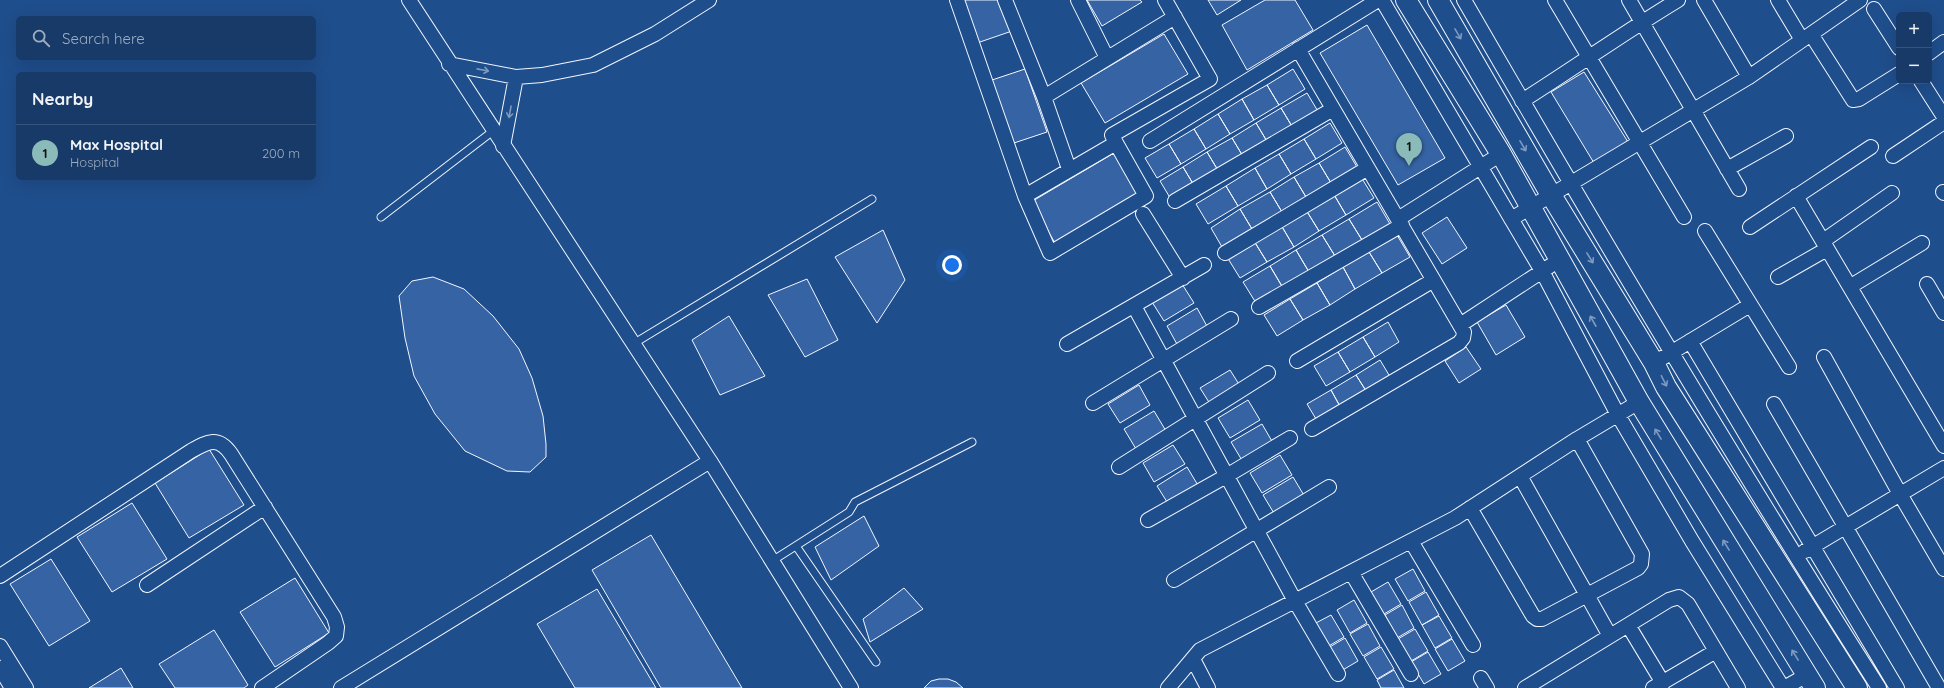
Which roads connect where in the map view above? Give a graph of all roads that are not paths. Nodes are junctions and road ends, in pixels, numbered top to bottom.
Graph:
1 (409, 0) edge
2 (709, 0) edge
3 (957, 0) edge
4 (1005, 0) edge
5 (1078, 0) edge
6 (1165, 0) edge
7 (1378, 0) edge
8 (1382, 0) edge
9 (1406, 0) edge
10 (1438, 0) edge
11 (1464, 0) edge
12 (1555, 0) edge
13 (1629, 0) edge
14 (1678, 0) edge
15 (1704, 0) edge
16 (1778, 0) edge
17 (1857, 1) edge
18 (1874, 9) dead end
19 (1175, 17) junction
20 (1642, 22) junction
21 (1807, 37) junction
22 (1944, 42) edge
23 (1896, 43) edge
24 (1298, 50) junction
25 (1932, 51) edge
26 (1107, 58) junction
27 (1589, 58) junction
28 (449, 64) junction
29 (1896, 76) edge
30 (516, 77) junction
31 (1749, 77) junction
32 (1923, 84) edge
33 (1044, 97) junction
34 (1522, 101) junction
35 (1333, 109) junction
36 (1693, 111) junction
37 (1944, 117) edge
38 (1944, 122) edge
39 (493, 131) junction
40 (1786, 136) dead end
41 (1150, 141) dead end
42 (1116, 142) junction
43 (1640, 143) junction
44 (504, 146) junction
45 (1871, 147) dead end
46 (1501, 154) junction
47 (1893, 156) dead end
48 (1480, 167) junction
49 (1368, 168) junction
50 (1069, 169) junction
51 (1727, 169) junction
52 (1570, 184) junction
53 (1739, 189) dead end
54 (1892, 193) dead end
55 (1551, 195) junction
56 (1025, 196) junction
57 (1796, 196) junction
58 (872, 199) dead end
59 (1175, 201) dead end
60 (1530, 207) junction
61 (1142, 214) dead end
62 (381, 217) dead end
63 (1684, 217) dead end
64 (1511, 219) junction
65 (1400, 222) junction
66 (1750, 227) dead end
67 (1705, 231) dead end
68 (1922, 243) dead end
69 (1825, 245) junction
70 (1225, 254) dead end
71 (1559, 260) junction
72 (1204, 265) dead end
73 (1542, 271) junction
74 (1778, 277) dead end
75 (1183, 278) junction
76 (1432, 281) junction
77 (1927, 284) dead end
78 (1851, 286) junction
79 (1750, 305) junction
80 (1134, 306) junction
81 (1259, 307) dead end
82 (1944, 313) edge
83 (1231, 319) dead end
84 (1460, 325) junction
85 (1690, 341) junction
86 (634, 344) junction
87 (1067, 344) dead end
88 (1672, 353) junction
89 (1824, 357) dead end
90 (1164, 360) junction
91 (1297, 361) dead end
92 (1654, 363) junction
93 (1789, 367) dead end
94 (1268, 373) dead end
95 (1639, 402) junction
96 (1093, 403) dead end
97 (1774, 404) dead end
98 (1618, 415) junction
99 (1196, 418) junction
100 (1312, 429) dead end
101 (1290, 438) dead end
102 (1577, 439) junction
103 (972, 442) dead end
104 (1944, 446) edge
105 (710, 461) junction
106 (1119, 467) dead end
107 (1944, 468) edge
108 (1228, 475) junction
109 (1520, 476) junction
110 (1329, 487) dead end
111 (1900, 494) junction
112 (265, 507) junction
113 (1470, 508) junction
114 (1148, 520) dead end
115 (1845, 527) junction
116 (1257, 530) junction
117 (1411, 541) junction
118 (796, 546) junction
119 (1812, 547) junction
120 (772, 561) junction
121 (1788, 561) junction
122 (1944, 569) edge
123 (1351, 572) junction
124 (0, 576) edge
125 (1174, 580) dead end
126 (147, 585) dead end
127 (1587, 596) junction
128 (1295, 600) junction
129 (1628, 625) junction
130 (1610, 636) junction
131 (1473, 645) dead end
132 (0, 646) edge
133 (1716, 651) junction
134 (1193, 659) junction
135 (876, 662) dead end
136 (0, 668) edge
137 (1338, 674) dead end
138 (1411, 674) dead end
139 (1811, 681) edge
140 (1944, 682) edge
141 (1658, 685) edge
142 (12, 688) edge
143 (26, 688) edge
144 (262, 688) edge
145 (341, 688) edge
146 (851, 688) edge
147 (1168, 688) edge
148 (1208, 688) edge
149 (1525, 688) edge
150 (1738, 688) edge
151 (1784, 688) edge
152 (1857, 688) edge
153 (1879, 688) edge
154 (1897, 688) edge
155 (1939, 688) edge

1 - 28 street
2 - 30 street
3 - 56 street
4 - 33 street
5 - 26 street
6 - 19 street
7 - 24 street
8 - 48 street
9 - 46 street
10 -> 55 street
11 - 34 street
12 - 27 street
13 - 20 street
14 - 20 street
15 - 31 street
16 - 21 street
17 - 21 street
18 - 23 street
19 - 26 street
19 - 42 street
20 - 27 street
20 - 36 street
21 - 29 street
21 - 31 street
22 - 25 street
24 - 35 street
24 - 41 street
26 - 33 street
27 - 34 street
27 - 43 street
28 -> 30 street
28 - 39 street
30 -> 44 street
31 - 36 street
32 - 37 street
33 - 50 street
34 - 52 street
35 - 49 street
35 - 59 street
36 - 43 street
36 - 51 street
38 - 47 street
39 - 44 street
39 - 62 lane
40 - 51 street
42 - 50 street
42 - 56 street
43 - 52 street
43 - 63 street
44 - 86 street
45 - 57 street
46 - 48 street
46 - 60 street
48 - 64 street
48 - 65 street
49 - 65 street
49 - 70 street
50 - 56 street
51 - 53 street
52 - 55 street
52 - 88 street
54 - 69 street
55 - 60 street
55 -> 92 street
57 - 66 street
57 - 69 street
58 - 86 lane
60 - 64 street
60 - 71 street
61 - 75 street
64 - 73 street
65 - 76 street
65 - 81 street
67 - 79 street
68 - 78 street
69 - 74 street
69 - 78 street
71 - 73 street
95 -> 71 street
72 - 75 street
73 - 84 street
73 - 98 street
75 - 80 street
76 - 84 street
76 - 91 street
77 - 82 street
78 - 104 street
79 - 85 street
79 - 93 street
80 - 87 street
80 - 90 street
83 - 90 street
84 - 100 street
85 - 88 street
85 - 119 street
86 - 105 street
88 - 92 street
88 - 121 street
89 - 111 street
90 - 96 street
90 - 99 street
92 -> 121 street
94 - 99 street
95 - 98 street
139 -> 95 street
97 - 115 street
98 - 102 street
98 - 151 street
99 - 106 street
99 - 108 street
101 - 108 street
102 - 109 street
102 - 127 street
103 - 118 lane
105 - 120 street
105 - 145 street
107 - 111 street
108 - 114 street
108 - 116 street
109 - 113 street
109 - 127 street
110 - 116 street
111 - 115 street
111 - 122 street
112 - 124 street
112 - 126 street
112 - 144 street
113 - 117 street
113 - 127 street
115 - 119 street
115 - 155 street
116 - 125 street
116 - 128 street
117 - 123 street
117 - 131 street
118 - 120 lane
118 - 135 lane
119 - 121 street
119 - 154 street
120 - 146 street
121 - 152 street
121 - 153 street
123 - 128 street
123 - 138 street
127 - 130 street
128 - 134 street
128 - 137 street
129 - 130 street
129 - 133 street
129 - 141 street
130 - 149 street
132 - 143 street
133 - 141 street
133 - 150 street
134 - 147 street
134 - 148 street
136 - 142 street
139 - 151 street
140 - 155 street

